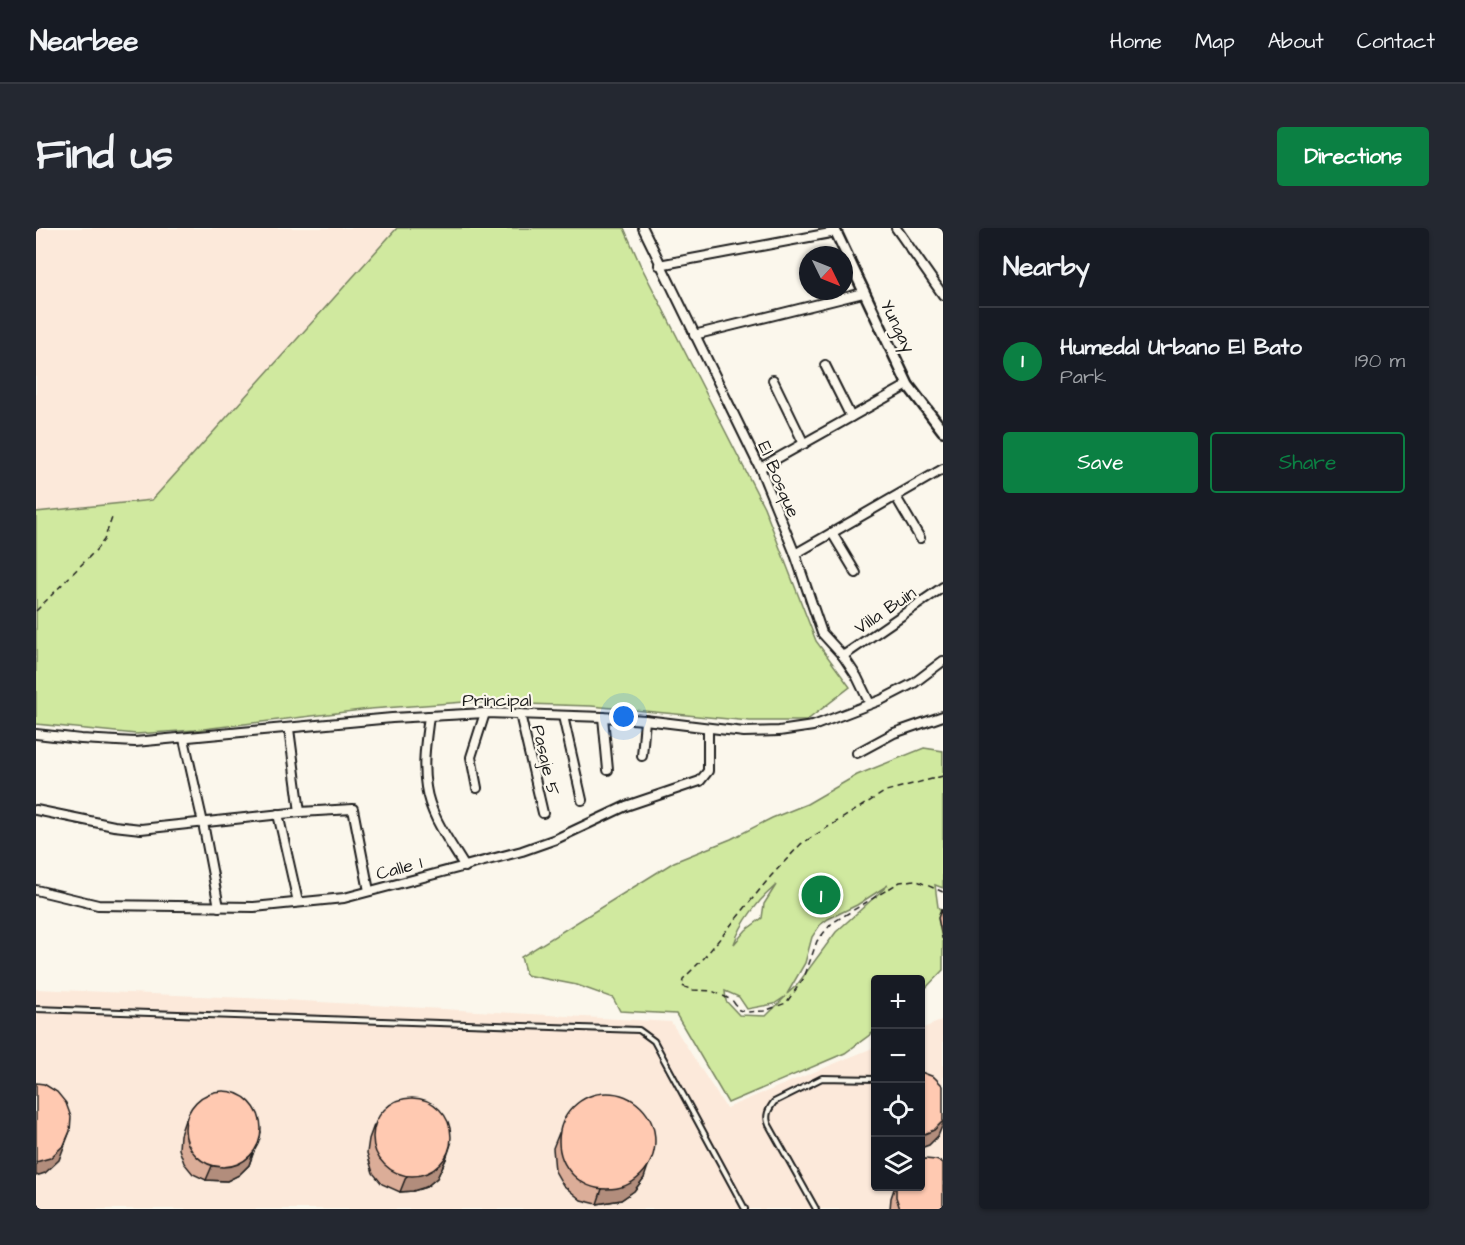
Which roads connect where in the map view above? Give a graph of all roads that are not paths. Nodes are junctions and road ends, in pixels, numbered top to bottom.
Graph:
1 (643, 228) edge
2 (896, 228) edge
3 (837, 229) edge
4 (659, 265) junction
5 (863, 292) junction
6 (943, 295) edge
7 (694, 335) junction
8 (825, 364) dead end
9 (772, 380) dead end
10 (908, 385) junction
11 (851, 417) junction
12 (943, 431) edge
13 (804, 444) junction
14 (760, 468) junction
15 (943, 469) edge
16 (896, 497) junction
17 (832, 533) junction
18 (920, 538) dead end
19 (795, 554) junction
20 (856, 573) dead end
21 (943, 587) edge
22 (843, 656) junction
23 (943, 661) edge
24 (870, 704) junction
25 (484, 713) junction
26 (520, 714) junction
27 (429, 716) junction
28 (563, 716) junction
29 (943, 716) edge
30 (603, 717) junction
31 (645, 720) junction
32 (708, 728) junction
33 (289, 729) junction
34 (36, 734) edge
35 (184, 739) junction
36 (857, 753) dead end
37 (642, 756) dead end
38 (608, 770) dead end
39 (477, 788) dead end
40 (582, 800) dead end
41 (36, 810) edge
42 (300, 812) junction
43 (543, 813) dead end
44 (278, 814) junction
45 (203, 823) junction
46 (465, 867) junction
47 (36, 890) edge
48 (369, 891) junction
49 (298, 902) junction
50 (219, 907) junction
51 (36, 1009) edge
52 (871, 1079) edge
53 (745, 1209) edge
54 (816, 1209) edge

1 - 4 street, El Bosque
2 - 6 street
3 - 4 street
3 - 5 street, Yungay
4 - 7 street, El Bosque
5 - 7 street
5 - 10 street, Yungay
7 - 14 street, El Bosque
8 - 11 street
9 - 13 street
10 - 11 street
10 - 12 street, Yungay
11 - 13 street
13 - 14 street
14 - 19 street, El Bosque
15 - 16 street
16 - 17 street
16 - 18 street
17 - 19 street
17 - 20 street
19 - 22 street, El Bosque
21 - 22 street, Villa Buin
22 - 24 street, El Bosque
23 - 24 street, Principal
24 - 32 street, Principal
25 - 26 street, Principal
25 - 27 street, Principal
25 - 39 street
26 - 28 street, Principal
26 - 43 street, Pasaje 5
27 - 33 street, Principal
27 - 46 street
28 - 30 street, Principal
28 - 40 street
29 - 36 street
30 - 31 street, Principal
30 - 38 street
31 - 32 street, Principal
31 - 37 street
32 - 46 street, Calle 1
33 - 35 street, Principal
33 - 42 street
34 - 35 street, Principal
35 - 45 street
41 - 45 street
42 - 44 street
42 - 48 street
44 - 45 street
44 - 49 street
45 - 50 street
46 - 48 street, Calle 1
47 - 50 street, Calle 1
48 - 49 street, Calle 1
49 - 50 street, Calle 1
51 - 53 lane
52 - 54 lane

